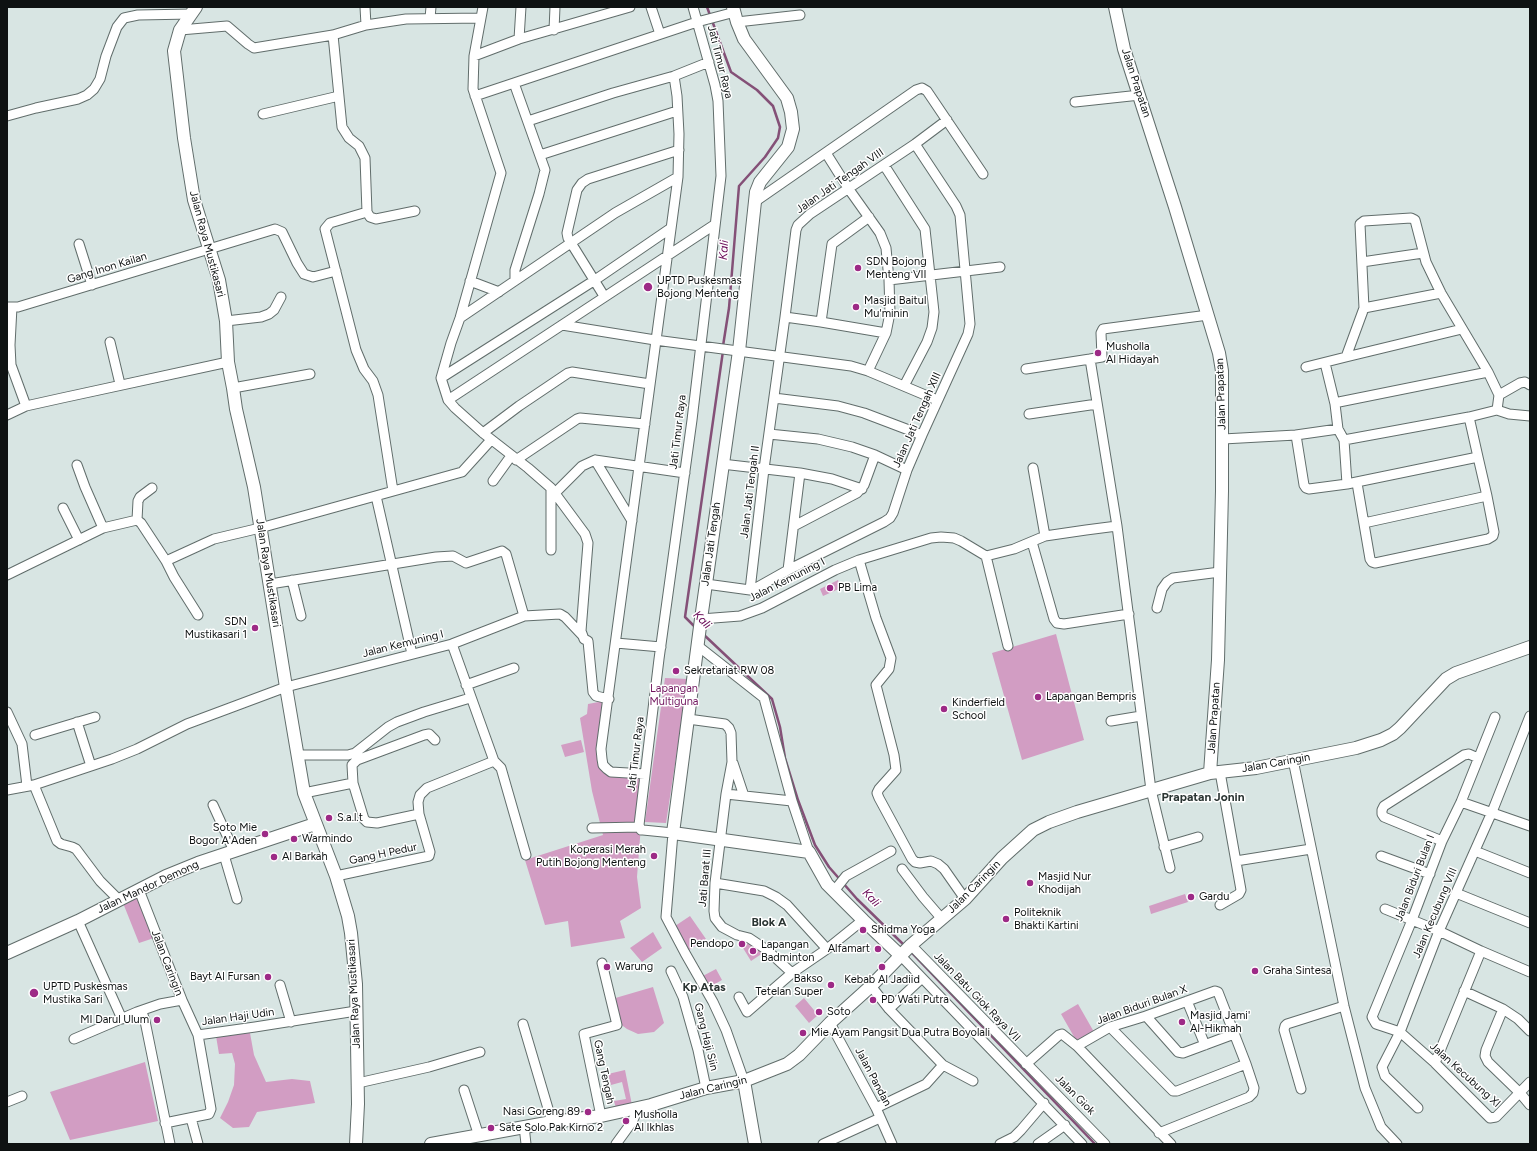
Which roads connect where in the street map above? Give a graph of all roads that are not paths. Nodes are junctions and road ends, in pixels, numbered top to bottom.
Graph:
1 (365, 7) edge
2 (431, 7) edge
3 (483, 7) edge
4 (521, 7) edge
5 (555, 7) edge
6 (630, 7) edge
7 (651, 7) edge
8 (693, 7) edge
9 (1115, 7) edge
10 (194, 11) edge
11 (735, 14) edge
12 (800, 15) dead end
13 (430, 18) junction
14 (481, 18) junction
15 (697, 22) junction
16 (366, 25) junction
17 (180, 30) junction
18 (554, 30) junction
19 (660, 34) junction
20 (333, 35) junction
21 (519, 39) junction
22 (474, 56) junction
23 (708, 62) junction
24 (674, 76) junction
25 (514, 83) junction
26 (1140, 95) junction
27 (339, 96) junction
28 (475, 96) junction
29 (1075, 102) dead end
30 (677, 111) junction
31 (263, 114) dead end
32 (7, 116) edge
33 (947, 120) junction
34 (528, 121) junction
35 (915, 144) junction
36 (679, 150) junction
37 (826, 153) junction
38 (540, 155) junction
39 (884, 165) junction
40 (983, 174) dead end
41 (678, 177) junction
42 (848, 188) junction
43 (756, 201) junction
44 (415, 211) dead end
45 (367, 212) junction
46 (869, 217) junction
47 (714, 225) junction
48 (671, 228) junction
49 (79, 244) dead end
50 (570, 244) junction
51 (208, 249) junction
52 (1423, 253) junction
53 (666, 257) junction
54 (1362, 262) junction
55 (1000, 267) dead end
56 (336, 272) junction
57 (966, 272) junction
58 (931, 274) junction
59 (515, 280) junction
60 (595, 280) junction
61 (889, 280) junction
62 (470, 281) junction
63 (92, 285) junction
64 (499, 292) junction
65 (1440, 293) junction
66 (604, 296) junction
67 (281, 297) dead end
68 (9, 307) edge
69 (1364, 308) junction
70 (1208, 315) junction
71 (785, 317) junction
72 (460, 318) junction
73 (226, 321) junction
74 (821, 322) junction
75 (562, 325) junction
76 (1462, 329) junction
77 (886, 333) junction
78 (655, 340) junction
79 (110, 342) dead end
80 (705, 347) junction
81 (735, 350) junction
82 (1346, 357) junction
83 (780, 358) junction
84 (1090, 359) junction
85 (228, 362) junction
86 (1325, 363) junction
87 (9, 366) edge
88 (1306, 367) dead end
89 (1026, 369) dead end
90 (868, 371) junction
91 (1488, 372) junction
92 (310, 374) dead end
93 (441, 378) junction
94 (120, 384) junction
95 (650, 384) junction
96 (1530, 385) edge
97 (904, 386) junction
98 (233, 388) junction
99 (1499, 395) junction
100 (774, 398) junction
101 (448, 400) junction
102 (937, 400) junction
103 (1097, 404) junction
104 (1335, 404) junction
105 (26, 406) junction
106 (1497, 410) junction
107 (1029, 414) dead end
108 (7, 415) edge
109 (1530, 416) edge
110 (1469, 417) junction
111 (645, 424) junction
112 (1338, 429) junction
113 (483, 434) junction
114 (769, 434) junction
115 (922, 434) junction
116 (1296, 435) junction
117 (1222, 439) junction
118 (491, 440) junction
119 (1344, 440) junction
120 (874, 455) junction
121 (1478, 457) junction
122 (514, 458) junction
123 (595, 460) junction
124 (722, 464) junction
125 (77, 465) dead end
126 (640, 466) junction
127 (1033, 468) dead end
128 (764, 469) junction
129 (907, 470) junction
130 (685, 473) junction
131 (800, 473) junction
132 (493, 481) dead end
133 (1357, 483) junction
134 (1347, 484) junction
135 (152, 488) dead end
136 (862, 489) junction
137 (553, 490) junction
138 (393, 491) junction
139 (376, 496) junction
140 (1487, 496) junction
141 (63, 508) dead end
142 (137, 520) junction
143 (632, 521) junction
144 (1364, 523) junction
145 (794, 526) junction
146 (1118, 526) junction
147 (104, 528) junction
148 (260, 528) junction
149 (1046, 536) junction
150 (79, 540) junction
151 (1032, 542) junction
152 (550, 550) dead end
153 (986, 556) junction
154 (859, 560) junction
155 (166, 561) junction
156 (392, 564) junction
157 (788, 570) junction
158 (1220, 572) junction
159 (7, 575) edge
160 (292, 580) junction
161 (270, 584) junction
162 (706, 584) junction
163 (750, 590) junction
164 (1157, 608) dead end
165 (1129, 614) junction
166 (198, 615) dead end
167 (301, 616) dead end
168 (524, 616) junction
169 (699, 632) junction
170 (582, 635) junction
171 (616, 643) junction
172 (452, 644) junction
173 (1008, 646) dead end
174 (661, 647) junction
175 (1530, 647) edge
176 (412, 654) junction
177 (514, 668) dead end
178 (466, 685) junction
179 (286, 687) junction
180 (470, 698) junction
181 (609, 699) junction
182 (7, 712) edge
183 (95, 716) dead end
184 (1141, 716) junction
185 (1530, 716) edge
186 (1495, 717) dead end
187 (688, 719) junction
188 (1111, 721) dead end
189 (76, 722) junction
190 (36, 735) dead end
191 (435, 740) dead end
192 (297, 755) junction
193 (1478, 758) junction
194 (1293, 760) junction
195 (494, 761) junction
196 (732, 762) junction
197 (91, 766) junction
198 (1215, 772) junction
199 (645, 774) junction
200 (352, 783) junction
201 (31, 785) junction
202 (7, 790) edge
203 (1151, 790) junction
204 (304, 792) junction
205 (726, 794) junction
206 (744, 796) junction
207 (792, 801) junction
208 (1461, 802) junction
209 (213, 805) dead end
210 (1492, 812) junction
211 (419, 814) junction
212 (315, 824) junction
213 (1530, 826) edge
214 (639, 827) junction
215 (592, 828) dead end
216 (673, 833) junction
217 (1198, 837) dead end
218 (721, 840) junction
219 (1442, 841) junction
220 (1164, 847) junction
221 (1311, 849) junction
222 (891, 850) dead end
223 (1476, 851) junction
224 (809, 852) junction
225 (229, 853) junction
226 (526, 855) dead end
227 (1381, 856) dead end
228 (1236, 861) junction
229 (1170, 868) dead end
230 (902, 869) dead end
231 (1530, 873) edge
232 (1430, 874) junction
233 (336, 876) junction
234 (715, 883) junction
235 (839, 885) junction
236 (139, 890) junction
237 (1456, 893) junction
238 (237, 899) dead end
239 (966, 899) junction
240 (119, 900) junction
241 (1220, 905) dead end
242 (1385, 910) dead end
243 (942, 919) junction
244 (863, 920) junction
245 (1412, 920) junction
246 (78, 921) junction
247 (1530, 923) edge
248 (1439, 931) junction
249 (828, 949) junction
250 (906, 950) junction
251 (1481, 952) junction
252 (7, 953) edge
253 (602, 962) dead end
254 (671, 971) dead end
255 (1530, 972) edge
256 (792, 973) junction
257 (922, 978) junction
258 (280, 985) dead end
259 (871, 986) junction
260 (1464, 991) junction
261 (739, 998) dead end
262 (182, 1000) junction
263 (1187, 1001) junction
264 (1344, 1006) junction
265 (1503, 1009) junction
266 (889, 1010) junction
267 (356, 1011) junction
268 (137, 1012) junction
269 (1146, 1016) junction
270 (122, 1019) junction
271 (291, 1022) junction
272 (830, 1023) junction
273 (523, 1024) dead end
274 (1110, 1027) junction
275 (1530, 1031) edge
276 (1400, 1032) junction
277 (198, 1034) junction
278 (1234, 1034) junction
279 (74, 1039) dead end
280 (1205, 1045) junction
281 (1077, 1046) junction
282 (480, 1052) dead end
283 (1435, 1063) junction
284 (1026, 1064) junction
285 (1246, 1064) junction
286 (943, 1065) junction
287 (744, 1081) junction
288 (972, 1082) dead end
289 (1530, 1082) edge
290 (358, 1083) junction
291 (706, 1088) junction
292 (1301, 1089) dead end
293 (464, 1090) dead end
294 (1520, 1093) junction
295 (22, 1096) dead end
296 (7, 1102) edge
297 (1044, 1103) junction
298 (1530, 1106) edge
299 (639, 1108) junction
300 (876, 1108) junction
301 (1418, 1108) dead end
302 (601, 1116) junction
303 (192, 1118) junction
304 (880, 1118) junction
305 (552, 1122) junction
306 (165, 1123) junction
307 (1065, 1125) junction
308 (524, 1126) junction
309 (1159, 1132) junction
310 (479, 1136) junction
311 (170, 1144) edge
312 (198, 1144) edge
313 (356, 1144) edge
314 (431, 1144) edge
315 (526, 1144) edge
316 (616, 1144) edge
317 (755, 1144) edge
318 (823, 1144) edge
319 (892, 1144) edge
320 (1000, 1144) edge
321 (1038, 1144) edge
322 (1082, 1144) edge
323 (1105, 1144) edge
324 (1171, 1144) edge
325 (1397, 1144) edge

1 - 16 street
2 - 13 street
3 - 14 street
4 - 21 street
5 - 18 street
6 - 18 street
7 - 19 street
8 - 15 street, Jati Timur Raya
9 - 26 main road, Jalan Prapatan
10 - 17 main road, Jalan Raya Mustikasari
10 - 32 street
11 - 12 street
11 - 15 street
11 - 43 main road, Jalan Jati Tengah
13 - 14 street
13 - 16 street
14 - 22 street
15 - 19 street
15 - 23 street, Jati Timur Raya
16 - 20 street
17 - 20 street
17 - 51 main road, Jalan Raya Mustikasari
18 - 21 street
19 - 25 street
20 - 27 street
21 - 22 street
22 - 28 street
23 - 24 street
23 - 47 street, Jati Timur Raya
24 - 30 street
24 - 34 street
25 - 28 street
25 - 34 street
26 - 29 street
26 - 70 main road, Jalan Prapatan
27 - 31 street
27 - 45 street
28 - 62 street
30 - 36 street
30 - 38 street
33 - 35 street, Jalan Jati Tengah VIII
33 - 37 street
33 - 40 street
34 - 38 street
35 - 39 street, Jalan Jati Tengah VIII
35 - 57 street, Jalan Jati Tengah XIII
36 - 41 street
36 - 50 street
37 - 42 street
37 - 43 street
38 - 59 street
39 - 42 street, Jalan Jati Tengah VIII
39 - 58 street
41 - 48 street
41 - 50 street
42 - 46 street
42 - 71 street, Jalan Jati Tengah VIII
43 - 81 main road, Jalan Jati Tengah
44 - 45 street
45 - 56 street
46 - 61 street
46 - 74 street
47 - 53 street
47 - 80 street, Jati Timur Raya
48 - 53 street
48 - 60 street
49 - 63 street
50 - 59 street
50 - 60 street
51 - 56 street, Gang Inon Kailan
51 - 63 street, Gang Inon Kailan
51 - 73 main road, Jalan Raya Mustikasari
52 - 54 street
52 - 54 street
52 - 65 street
53 - 66 street
53 - 78 street
54 - 69 street
55 - 57 street
56 - 138 street
57 - 58 street
57 - 102 street, Jalan Jati Tengah XIII
58 - 61 street
58 - 97 street
59 - 64 street
60 - 66 street
60 - 93 street
61 - 77 street
62 - 64 street
62 - 72 street
63 - 68 street, Gang Inon Kailan
64 - 72 street
65 - 69 street
65 - 76 street
66 - 75 street
67 - 73 street
68 - 87 street
69 - 82 street
70 - 84 street
70 - 117 main road, Jalan Prapatan
71 - 74 street
71 - 83 street, Jalan Jati Tengah VIII
72 - 93 street
73 - 85 main road, Jalan Raya Mustikasari
74 - 77 street
75 - 78 street
75 - 101 street
76 - 82 street
76 - 91 street
77 - 90 street
78 - 80 street
78 - 95 street
79 - 94 street
80 - 81 street
80 - 130 street, Jati Timur Raya
81 - 83 street
81 - 124 main road, Jalan Jati Tengah
82 - 86 street
83 - 90 street
83 - 100 street, Jalan Jati Tengah II
84 - 89 street
84 - 103 street
85 - 94 street
85 - 98 main road, Jalan Raya Mustikasari
86 - 88 street
86 - 104 street
87 - 105 street
90 - 97 street
91 - 99 street
91 - 104 street
92 - 98 street
93 - 101 street
94 - 105 street
95 - 111 street
95 - 113 street
96 - 99 street
97 - 102 street
98 - 148 main road, Jalan Raya Mustikasari
99 - 106 street
100 - 114 street, Jalan Jati Tengah II
100 - 115 street
101 - 113 street
102 - 115 street, Jalan Jati Tengah XIII
103 - 107 street
103 - 146 street
104 - 112 street
105 - 108 street
106 - 109 street
106 - 110 street
110 - 119 street
110 - 121 street
111 - 122 street
111 - 126 street
112 - 116 street
112 - 119 street
113 - 118 street
114 - 120 street
114 - 128 street, Jalan Jati Tengah II
115 - 129 street, Jalan Jati Tengah XIII
116 - 117 street
116 - 134 street
117 - 158 main road, Jalan Prapatan
118 - 122 street
118 - 138 street
119 - 134 street
120 - 129 street
120 - 136 street
121 - 133 street
121 - 140 street
122 - 132 street
122 - 137 street
123 - 126 street
123 - 137 street
123 - 143 street
124 - 128 street
124 - 162 main road, Jalan Jati Tengah
125 - 147 street
126 - 130 street
126 - 143 street
127 - 149 street
128 - 131 street
128 - 163 street, Jalan Jati Tengah II
129 - 157 street, Jalan Jati Tengah XIII
130 - 174 street, Jati Timur Raya
131 - 136 street
131 - 145 street
133 - 134 street
133 - 144 street
135 - 142 street
136 - 145 street
137 - 152 street
137 - 170 street
138 - 139 street
139 - 148 street
139 - 156 street
140 - 144 street
140 - 144 street
141 - 150 street
142 - 147 street
142 - 155 street
143 - 171 street
145 - 157 street
146 - 149 street
146 - 165 street
147 - 150 street
148 - 155 street
148 - 161 main road, Jalan Raya Mustikasari
149 - 151 street
150 - 159 street
151 - 153 street
151 - 165 street
153 - 154 street, Jalan Kemuning I
153 - 173 street
154 - 169 street, Jalan Kemuning I
154 - 239 street
155 - 166 street
156 - 160 street
156 - 168 street
156 - 176 street
157 - 163 street, Jalan Jati Tengah XIII
158 - 164 street
158 - 198 main road, Jalan Prapatan
160 - 161 street
160 - 167 street
161 - 179 main road, Jalan Raya Mustikasari
162 - 163 street
162 - 169 main road, Jalan Jati Tengah
165 - 184 street
168 - 170 street, Jalan Kemuning I
168 - 172 street, Jalan Kemuning I
169 - 187 main road, Jalan Jati Tengah
169 - 207 street
170 - 181 street
171 - 174 street
171 - 181 street
172 - 176 street, Jalan Kemuning I
172 - 178 street
174 - 199 street, Jati Timur Raya
175 - 194 main road, Jalan Caringin
176 - 179 street, Jalan Kemuning I
177 - 178 street
178 - 180 street
179 - 192 main road, Jalan Raya Mustikasari
179 - 197 street, Jalan Kemuning I
180 - 192 street
180 - 195 street
181 - 199 street
182 - 201 street
183 - 189 street
184 - 188 street
184 - 203 street
185 - 210 street, Jalan Kecubung VIII
186 - 193 street, Jalan Biduri Bulan I
187 - 196 street
187 - 216 main road, Jalan Jati Tengah
189 - 190 street
189 - 197 street
191 - 200 street
192 - 204 main road, Jalan Raya Mustikasari
193 - 208 street, Jalan Biduri Bulan I
193 - 219 street
194 - 198 main road, Jalan Caringin
194 - 221 street
195 - 211 street
195 - 226 street
196 - 205 street, Jati Barat III
196 - 206 street
197 - 201 street, Jalan Kemuning I
198 - 203 main road, Jalan Caringin
198 - 228 street
199 - 214 street, Jati Timur Raya
200 - 204 street
200 - 211 street
201 - 202 street, Jalan Kemuning I
201 - 240 street
203 - 220 street
203 - 239 main road, Jalan Caringin
204 - 212 main road, Jalan Raya Mustikasari
205 - 206 street
205 - 218 street, Jati Barat III
206 - 207 street
207 - 224 street
208 - 210 street
208 - 219 street, Jalan Biduri Bulan I
209 - 225 street
210 - 213 street
210 - 223 street, Jalan Kecubung VIII
211 - 233 street, Gang H Pedur
212 - 225 main road, Jalan Mandor Demong
212 - 233 main road, Jalan Raya Mustikasari
214 - 215 street
214 - 216 street
216 - 218 main road
216 - 287 street
217 - 220 street
218 - 224 main road
218 - 234 street, Jati Barat III
219 - 232 street, Jalan Biduri Bulan I
220 - 229 street
221 - 228 street
221 - 264 street
222 - 235 street
223 - 231 street
223 - 237 street, Jalan Kecubung VIII
224 - 235 main road
225 - 236 main road, Jalan Mandor Demong
225 - 238 street
227 - 232 street
228 - 241 street
230 - 243 street
232 - 245 street, Jalan Biduri Bulan I
233 - 267 main road, Jalan Raya Mustikasari
234 - 249 street
234 - 256 street, Jati Barat III
235 - 244 main road
236 - 240 main road, Jalan Mandor Demong
236 - 262 street, Jalan Caringin
237 - 247 street
237 - 248 street, Jalan Kecubung VIII
239 - 243 main road, Jalan Caringin
240 - 246 main road, Jalan Mandor Demong
242 - 245 street
243 - 250 main road, Jalan Caringin
244 - 249 street
244 - 250 main road
245 - 248 street
245 - 276 street, Jalan Biduri Bulan I
246 - 252 main road, Jalan Mandor Demong
246 - 270 street
248 - 251 street
248 - 276 street, Jalan Kecubung VIII
249 - 256 street
250 - 257 street
250 - 259 main road, Jalan Caringin
250 - 284 street, Jalan Batu Giok Raya VII
251 - 255 street
251 - 260 street
253 - 302 street, Gang Tengah
254 - 291 street, Gang Haji Siin
256 - 261 street
257 - 266 street
257 - 297 street
258 - 271 street
259 - 266 street
259 - 272 main road, Jalan Caringin
260 - 265 street
260 - 283 street
262 - 268 street
262 - 277 street, Jalan Caringin
263 - 269 street, Jalan Biduri Bulan X
263 - 278 street, Jalan Biduri Bulan X
263 - 280 street
264 - 292 street
264 - 325 street
265 - 275 street
265 - 294 street
266 - 286 street
267 - 271 street, Jalan Haji Udin
267 - 290 main road, Jalan Raya Mustikasari
268 - 270 street
268 - 306 street
269 - 274 street, Jalan Biduri Bulan X
269 - 280 street
270 - 279 street
271 - 277 street, Jalan Haji Udin
272 - 287 main road, Jalan Caringin
272 - 300 street, Jalan Pandan
273 - 305 street
274 - 281 street, Jalan Biduri Bulan X
274 - 285 street
276 - 283 street, Jalan Kecubung XI
276 - 301 street, Jalan Kecubung VIII
277 - 303 street, Jalan Haji Udin
278 - 280 street
278 - 285 street
281 - 284 street
281 - 309 street
282 - 290 street
283 - 294 street, Jalan Kecubung XI
284 - 323 street, Jalan Giok
285 - 309 street
286 - 288 street
286 - 300 street
287 - 291 main road, Jalan Caringin
287 - 317 main road
289 - 294 street, Jalan Kecubung XI
290 - 313 main road, Jalan Raya Mustikasari
291 - 299 main road, Jalan Caringin
293 - 310 street
294 - 298 street
295 - 296 street
297 - 307 street
297 - 320 street
299 - 302 main road, Jalan Caringin
299 - 316 street
300 - 304 street, Jalan Pandan
302 - 305 main road, Jalan Caringin
303 - 306 street
303 - 312 street
304 - 318 street
304 - 319 street, Jalan Pandan
305 - 308 main road, Jalan Caringin
306 - 311 street
307 - 321 street
307 - 322 street
308 - 310 main road, Jalan Caringin
308 - 315 street
309 - 324 street
310 - 314 main road, Jalan Caringin

